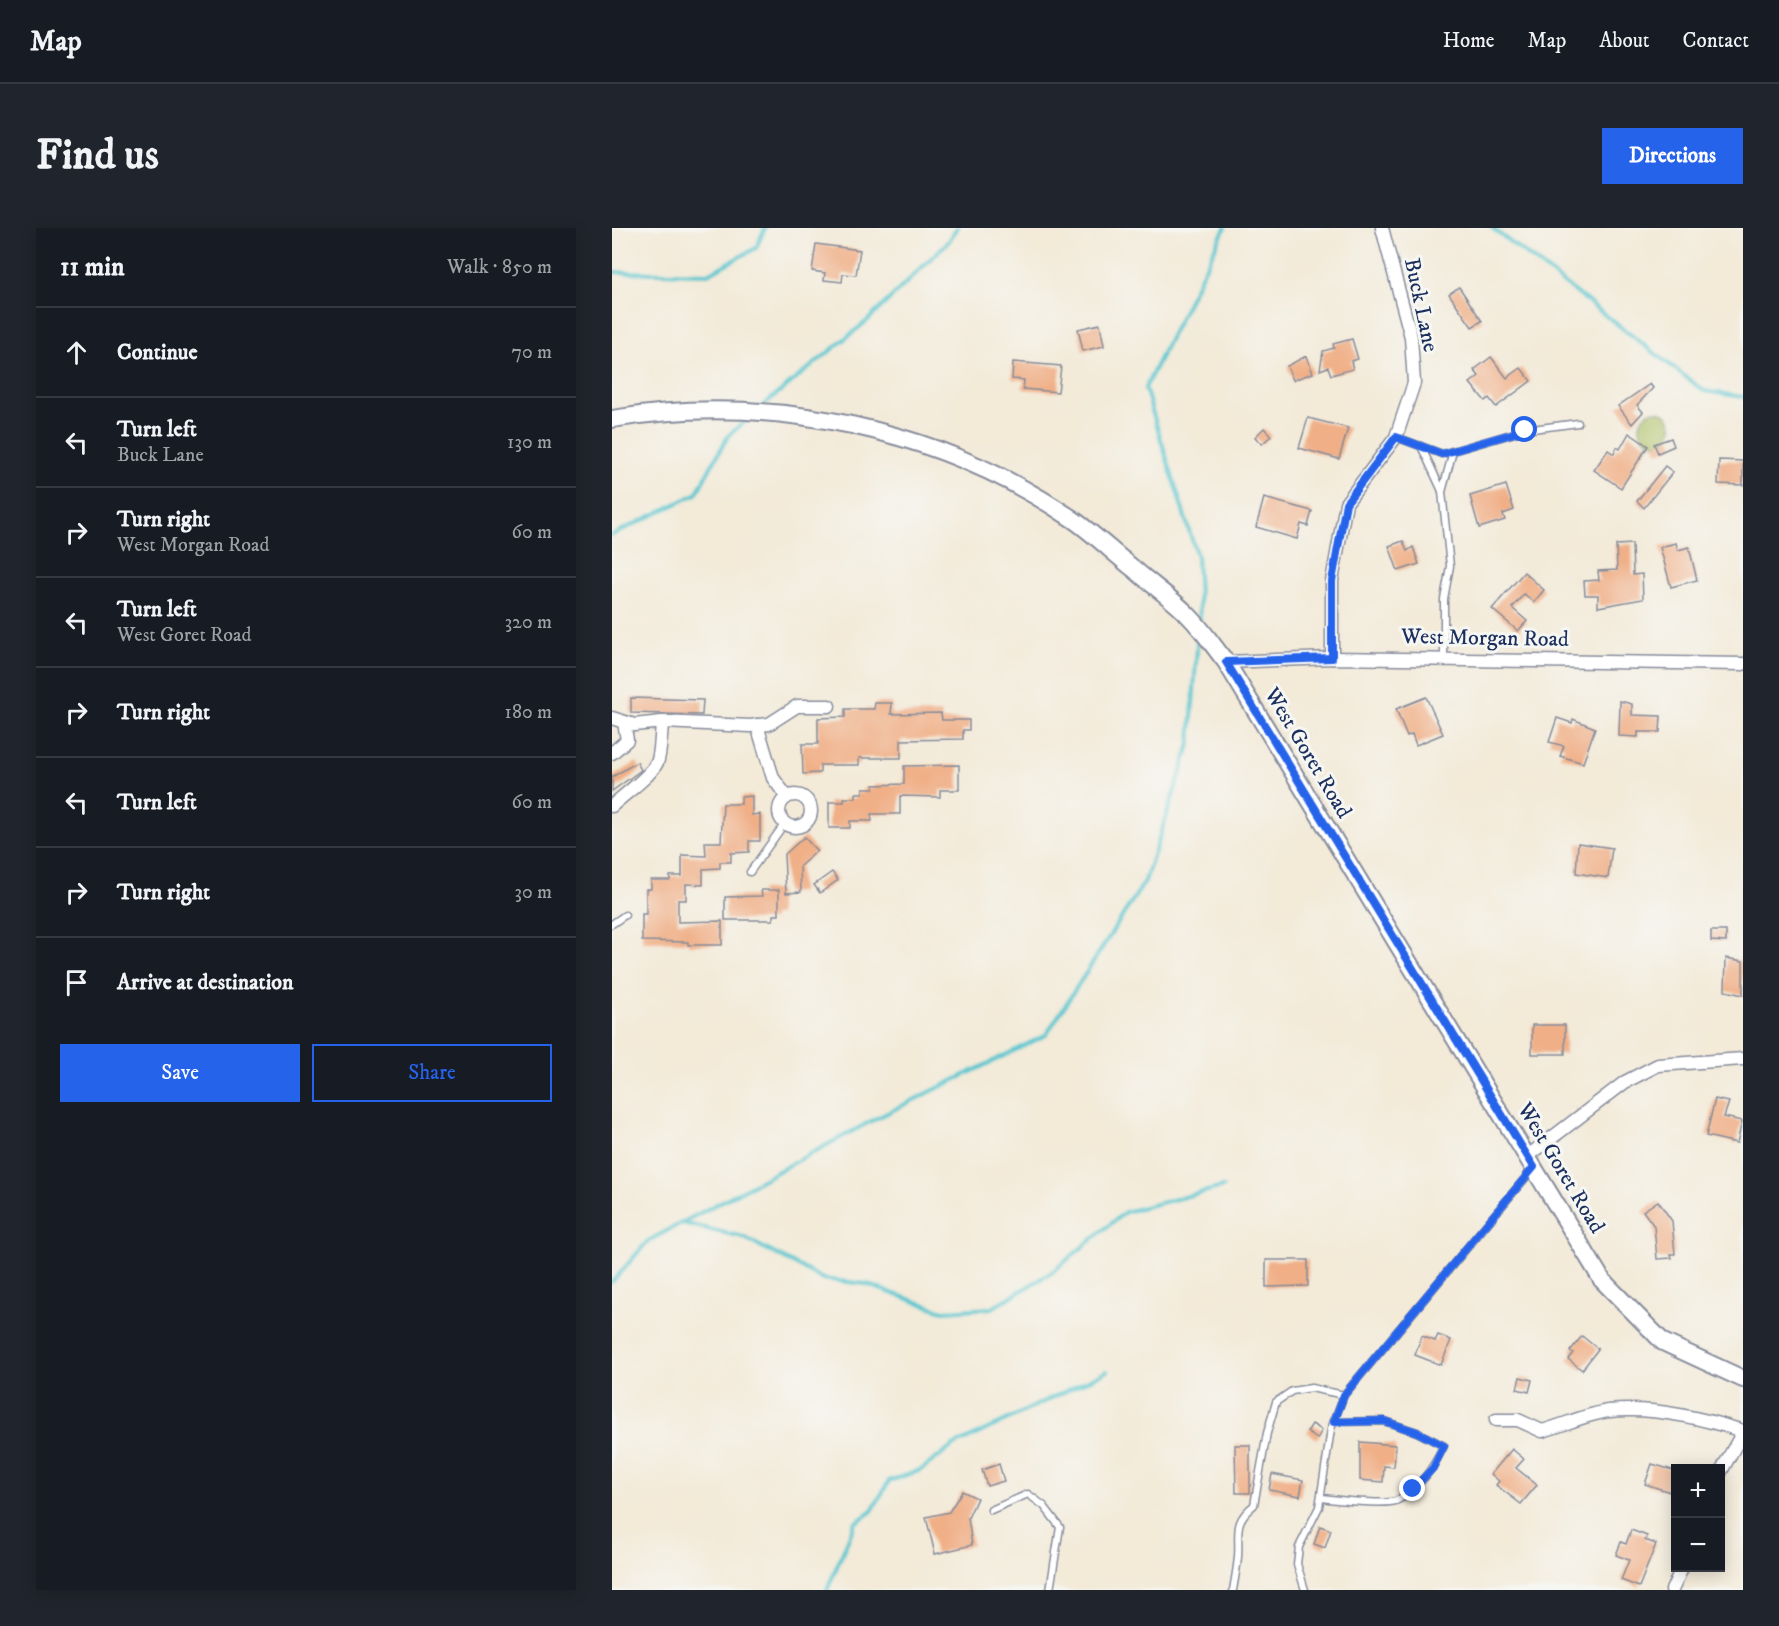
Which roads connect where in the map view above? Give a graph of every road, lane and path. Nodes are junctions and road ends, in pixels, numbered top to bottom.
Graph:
1 (1382, 228) edge
2 (612, 419) edge
3 (1578, 423) dead end
4 (1396, 437) junction
5 (1420, 446) junction
6 (1453, 451) junction
7 (1442, 492) junction
8 (1332, 658) junction
9 (1444, 659) junction
10 (1226, 662) junction
11 (1743, 664) edge
12 (830, 706) dead end
13 (618, 720) edge
14 (662, 722) junction
15 (757, 725) junction
16 (612, 753) edge
17 (787, 797) junction
18 (612, 806) edge
19 (785, 823) junction
20 (750, 872) dead end
21 (625, 915) dead end
22 (612, 924) edge
23 (1743, 1059) edge
24 (1531, 1162) junction
25 (1743, 1379) edge
26 (1344, 1395) junction
27 (1496, 1420) dead end
28 (1334, 1422) junction
29 (1743, 1431) edge
30 (1725, 1464) edge
31 (1322, 1498) junction
32 (991, 1510) dead end
33 (1680, 1572) edge
34 (1050, 1590) edge
35 (1233, 1590) edge
36 (1305, 1590) edge
37 (1671, 1590) edge

1 - 4 street, Buck Lane
2 - 10 street, West Goret Road
3 - 6 lane
4 - 5 lane
4 - 8 street, Buck Lane
5 - 6 lane
5 - 7 lane
6 - 7 lane
7 - 9 lane
8 - 9 street, West Morgan Road
8 - 10 street, West Morgan Road
9 - 11 street, West Morgan Road
10 - 24 street, West Goret Road
12 - 15 street
13 - 14 street
13 - 16 street
14 - 15 street
14 - 18 street
15 - 17 street
17 - 19 street
17 - 19 street
19 - 20 lane
21 - 22 lane
23 - 24 street
24 - 25 street, West Goret Road
24 - 26 lane
26 - 28 lane
26 - 35 lane
27 - 29 street
28 - 31 lane
28 - 31 lane
29 - 30 street
31 - 36 lane
32 - 34 lane
33 - 37 street

